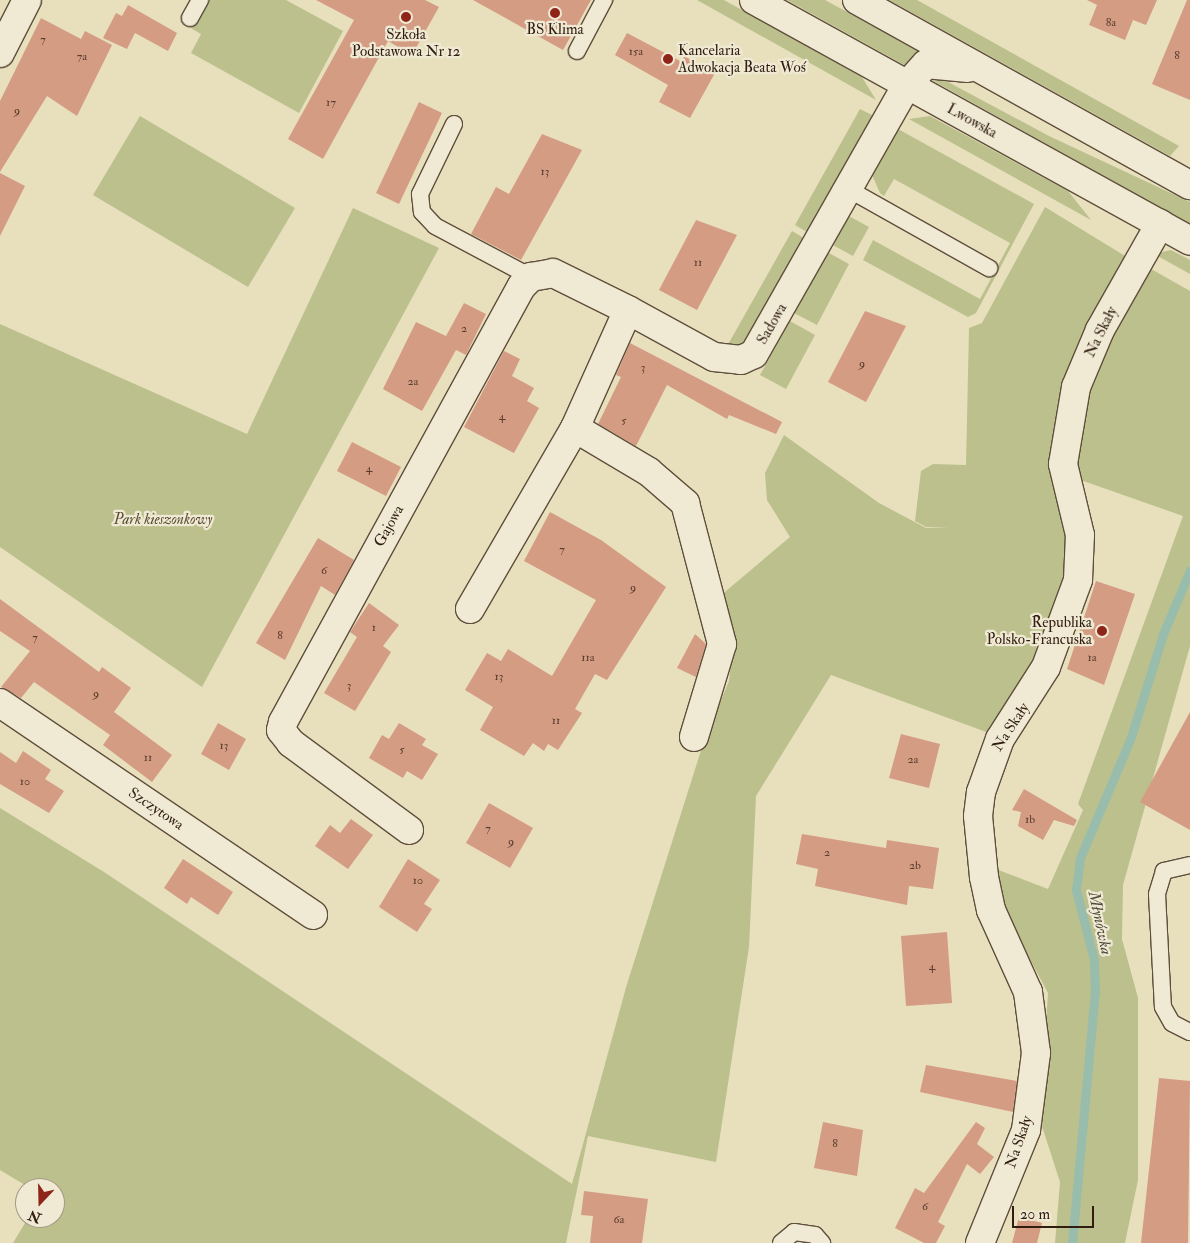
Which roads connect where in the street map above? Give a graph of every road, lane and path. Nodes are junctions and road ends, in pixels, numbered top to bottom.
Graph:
1 (27, 0) edge
2 (200, 0) edge
3 (604, 0) edge
4 (754, 0) edge
5 (857, 0) edge
6 (190, 18) dead end
7 (577, 51) dead end
8 (0, 53) edge
9 (991, 74) junction
10 (907, 85) junction
11 (454, 124) dead end
12 (1190, 185) edge
13 (848, 190) junction
14 (1160, 224) junction
15 (1190, 241) edge
16 (989, 268) dead end
17 (531, 277) junction
18 (628, 310) junction
19 (575, 428) junction
20 (470, 610) dead end
21 (0, 703) edge
22 (694, 738) dead end
23 (409, 830) dead end
24 (1190, 865) edge
25 (313, 915) dead end
26 (1190, 1032) edge
27 (781, 1243) edge
28 (822, 1243) edge
29 (980, 1243) edge

1 - 8 street
2 - 6 lane
3 - 7 lane
4 - 10 street, Lwowska
5 - 9 street
9 - 10 street, Sadowa
9 - 12 street
10 - 13 street, Sadowa
10 - 14 street, Lwowska
11 - 17 lane
13 - 16 lane
13 - 18 street, Sadowa
14 - 15 street, Lwowska
14 - 29 street, Na Skały
17 - 18 street
17 - 23 street, Gajowa
18 - 19 street
19 - 20 street
19 - 22 street
21 - 25 street, Szczytowa
24 - 26 lane
27 - 28 lane

